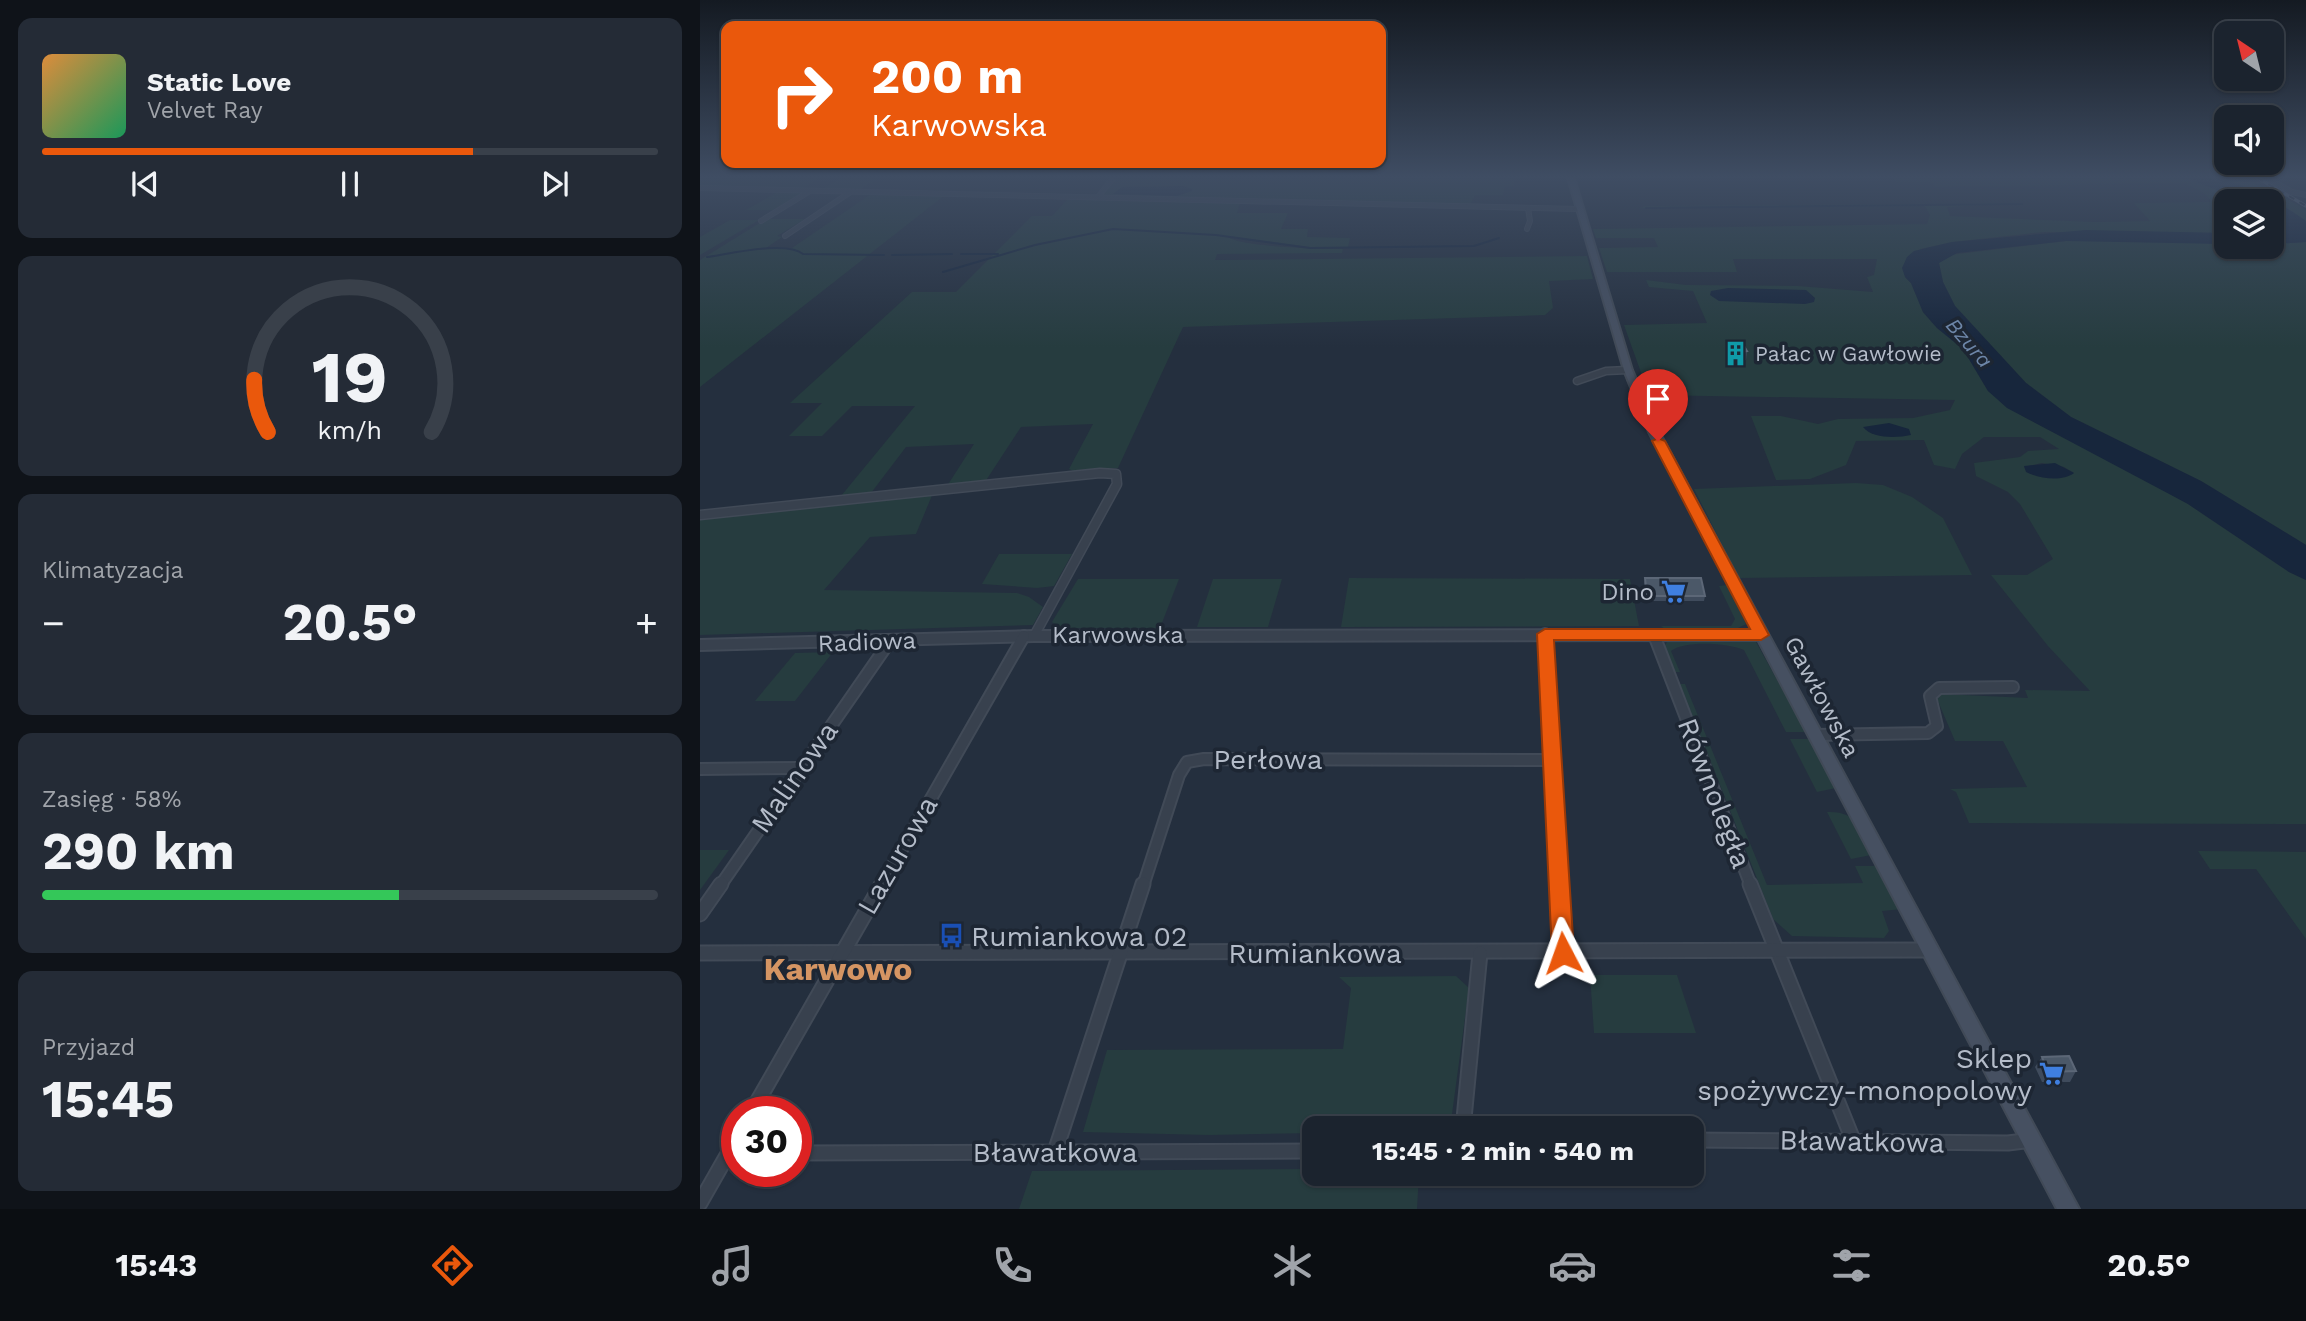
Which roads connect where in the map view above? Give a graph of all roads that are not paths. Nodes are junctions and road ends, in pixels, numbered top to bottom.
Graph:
1 (1587, 234) edge
2 (1628, 370) junction
3 (1577, 381) dead end
4 (700, 515) edge
5 (1545, 634) junction
6 (1654, 635) junction
7 (1761, 635) junction
8 (1029, 636) junction
9 (890, 640) junction
10 (700, 645) edge
11 (2013, 687) dead end
12 (1815, 735) junction
13 (1551, 760) junction
14 (799, 768) junction
15 (700, 769) edge
16 (700, 914) edge
17 (1930, 950) junction
18 (841, 952) junction
19 (1122, 952) junction
20 (1776, 952) junction
21 (700, 953) edge
22 (1480, 953) junction
23 (1563, 953) junction
24 (760, 1096) edge
25 (1464, 1116) edge
26 (1704, 1140) edge
27 (1853, 1140) junction
28 (2032, 1140) junction
29 (1302, 1150) edge
30 (1055, 1152) junction
31 (812, 1153) edge
32 (721, 1171) edge
33 (700, 1203) edge
34 (2068, 1209) edge

1 - 2 street, Gawłowska
2 - 3 street
2 - 7 street, Gawłowska
4 - 8 street, Karwowska
5 - 6 street, Karwowska
5 - 8 street, Karwowska
5 - 13 street
6 - 7 street, Karwowska
6 - 20 street, Równoległa
7 - 12 street, Gawłowska
8 - 9 street, Radiowa
8 - 18 street, Lazurowa
9 - 10 street, Radiowa
9 - 14 street, Malinowa
11 - 12 street
12 - 17 street, Gawłowska
13 - 19 street, Perłowa
13 - 23 street
14 - 15 street
14 - 16 street, Malinowa
17 - 20 street, Rumiankowa
17 - 28 street, Gawłowska
18 - 19 street, Rumiankowa
18 - 21 street, Rumiankowa
18 - 24 street, Lazurowa
19 - 22 street, Rumiankowa
19 - 30 street
20 - 23 street, Rumiankowa
20 - 27 street, Równoległa
22 - 23 street, Rumiankowa
22 - 25 street
26 - 27 street, Bławatkowa
27 - 28 street, Bławatkowa
28 - 34 street, Gawłowska
29 - 30 street, Bławatkowa
30 - 31 street, Bławatkowa
32 - 33 street

